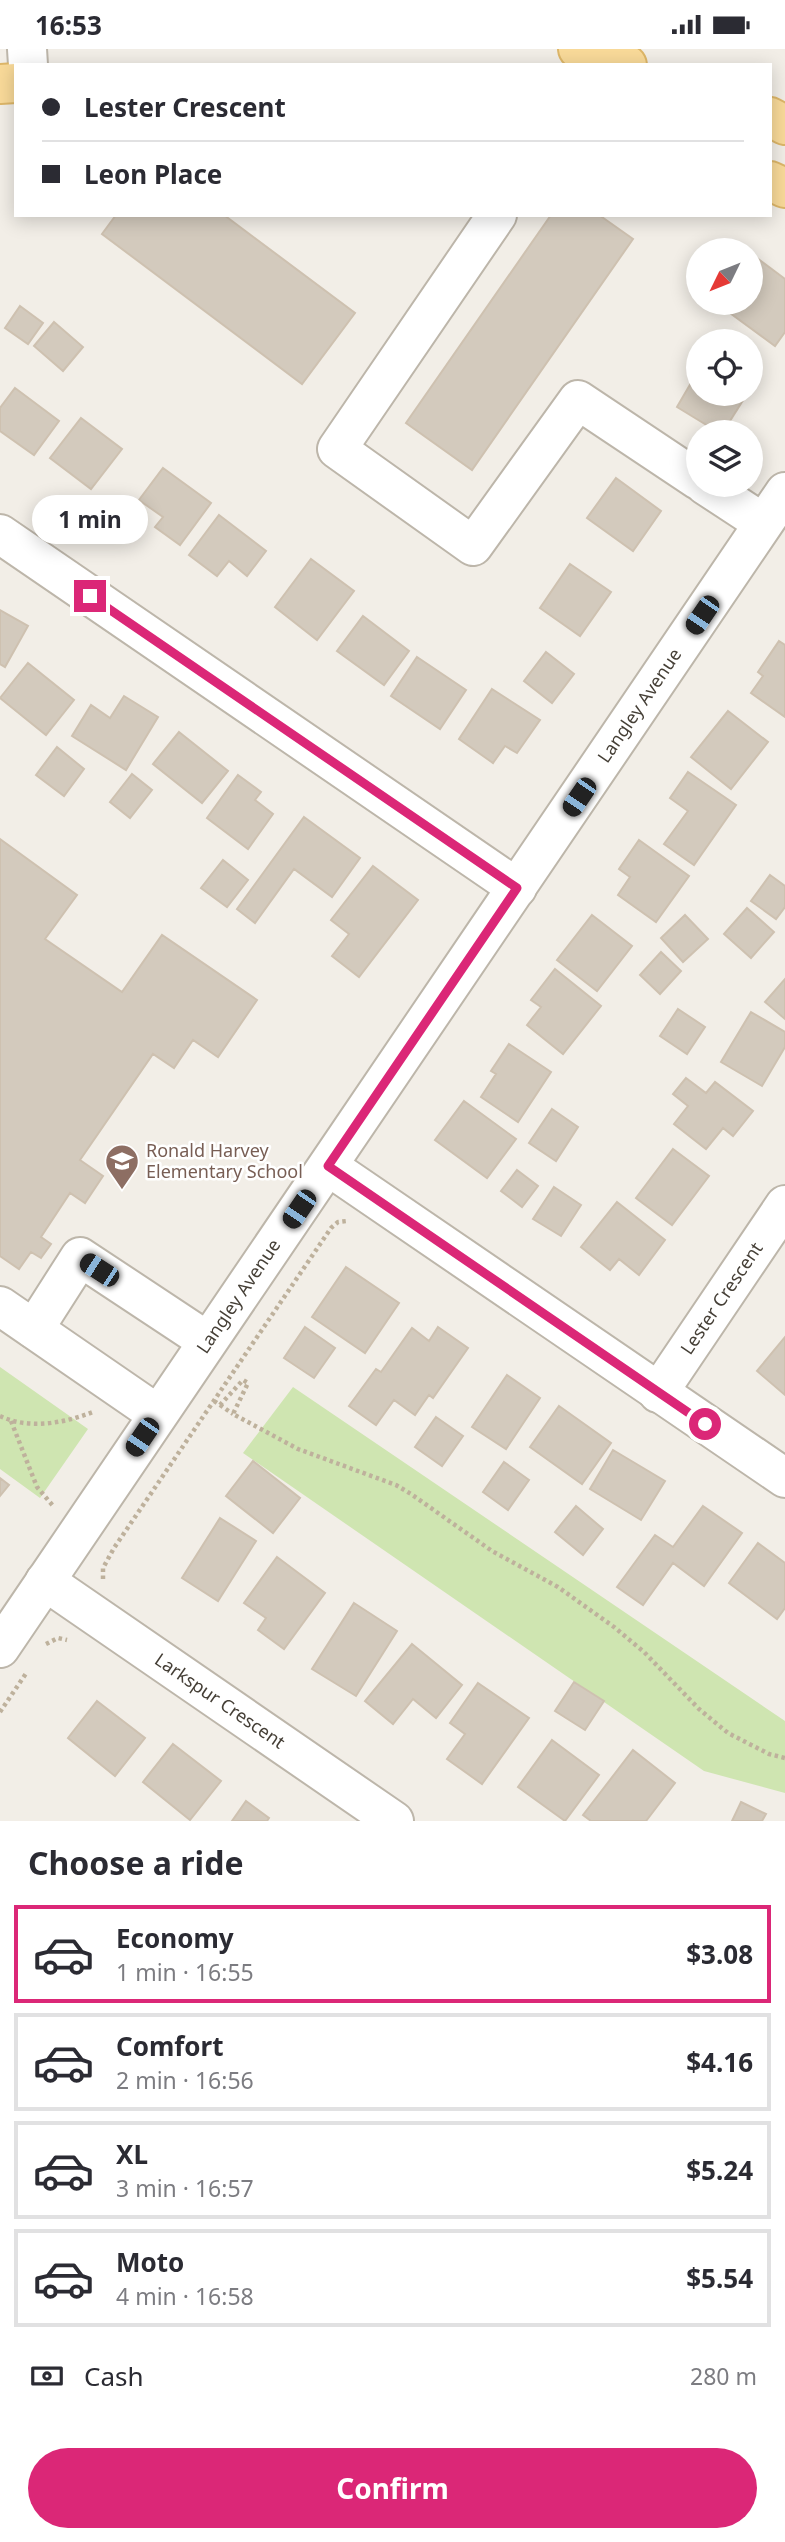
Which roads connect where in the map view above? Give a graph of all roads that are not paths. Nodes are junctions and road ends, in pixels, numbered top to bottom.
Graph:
1 (578, 49) edge
2 (621, 63) edge
3 (496, 217) edge
4 (686, 472) edge
5 (785, 492) edge
6 (723, 497) edge
7 (763, 523) junction
8 (0, 534) edge
9 (517, 888) junction
10 (328, 1166) junction
11 (785, 1205) edge
12 (0, 1307) edge
13 (34, 1329) junction
14 (207, 1341) junction
15 (658, 1393) junction
16 (157, 1414) junction
17 (785, 1478) edge
18 (45, 1581) junction
19 (15, 1658) edge
20 (394, 1821) edge

1 - 2 main road
3 - 4 street
5 - 7 street, Langley Avenue
6 - 7 street
7 - 9 street, Langley Avenue
8 - 9 street
9 - 10 street, Langley Avenue
10 - 14 street, Langley Avenue
10 - 15 street
11 - 15 street, Lester Crescent
12 - 13 street
13 - 14 street
13 - 16 street
14 - 16 street, Langley Avenue
15 - 17 street
16 - 18 street, Langley Avenue
18 - 19 street, Langley Avenue
18 - 20 street, Larkspur Crescent

